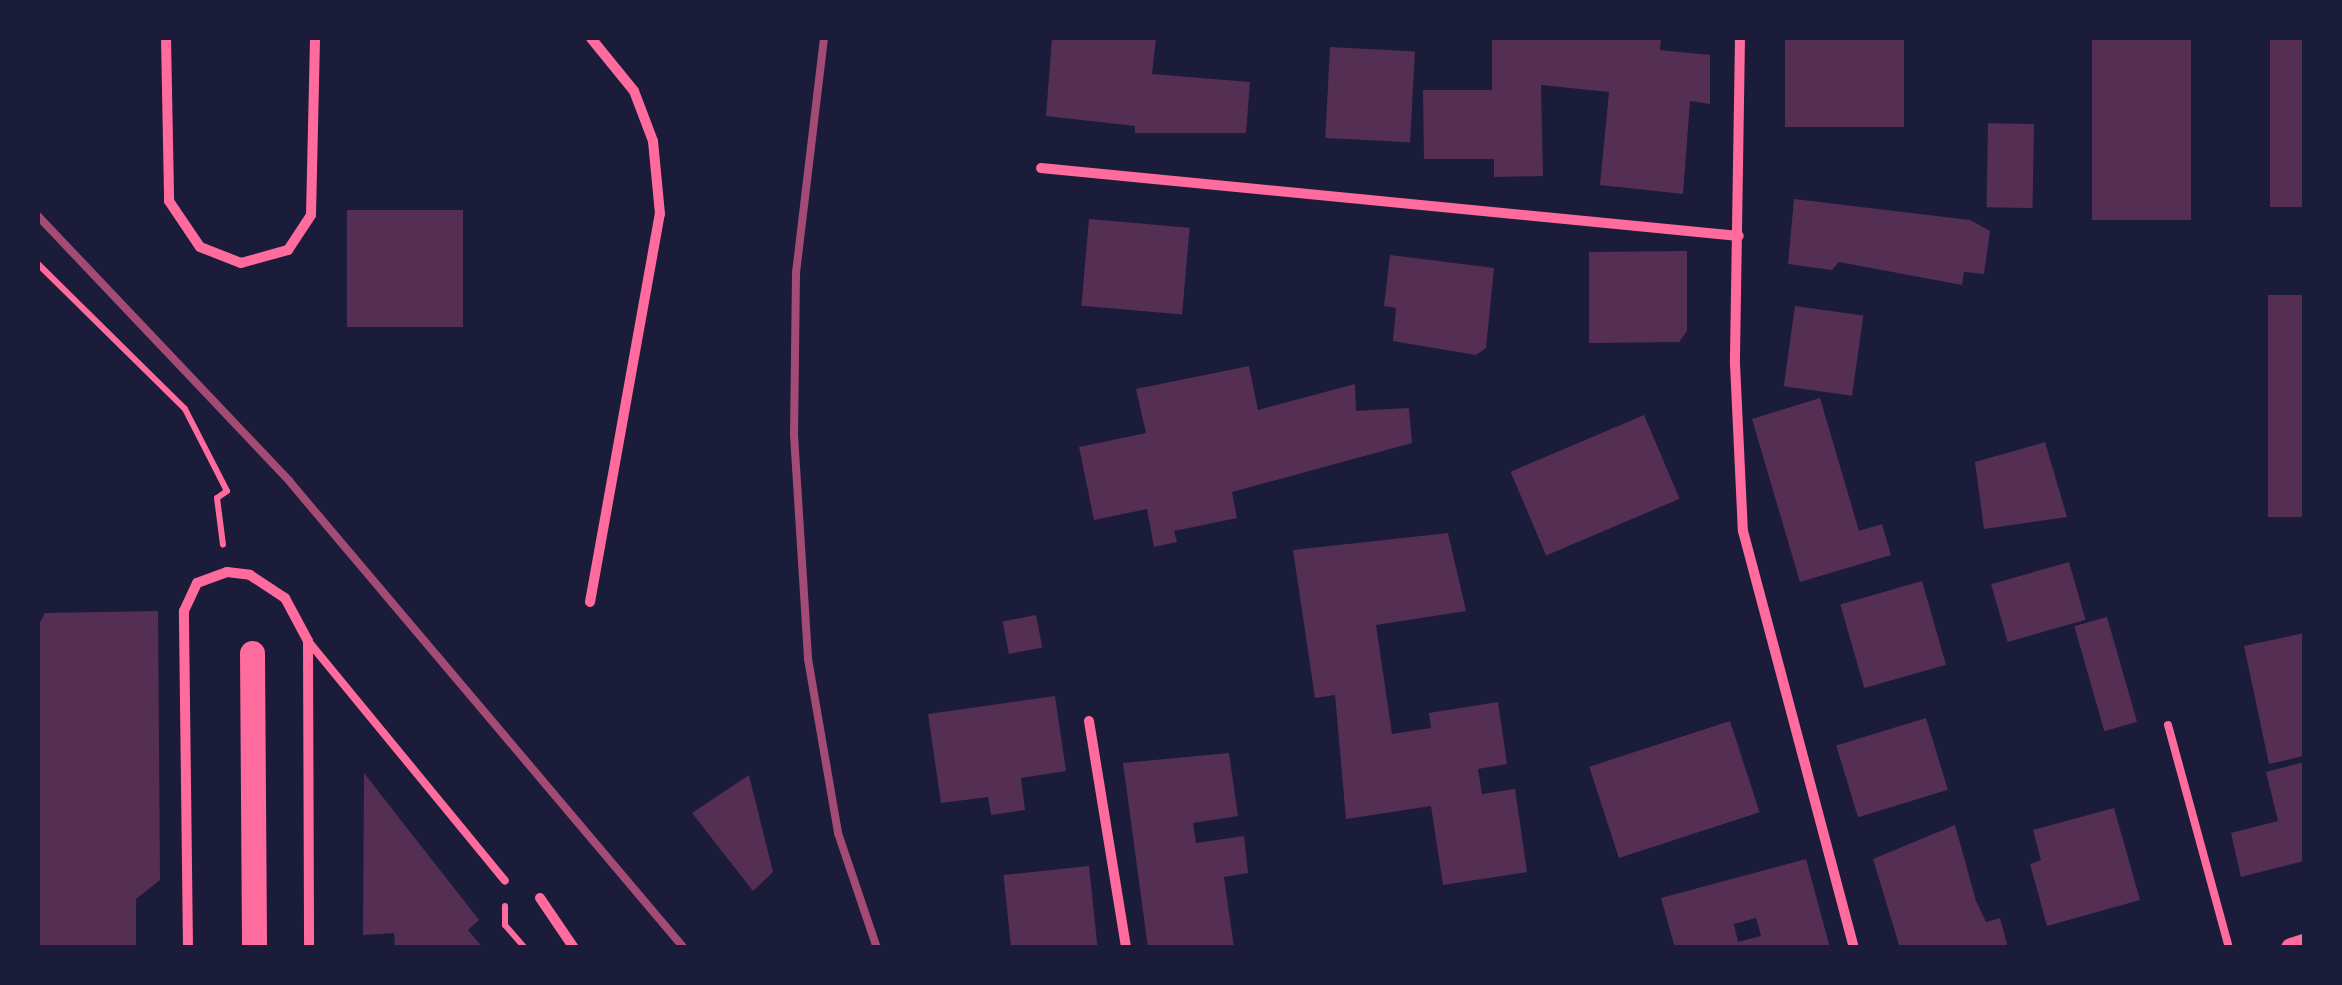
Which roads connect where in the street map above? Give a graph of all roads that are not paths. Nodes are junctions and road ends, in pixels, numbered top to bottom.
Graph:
1 (166, 38) edge
2 (315, 38) edge
3 (591, 38) edge
4 (1740, 38) edge
5 (1042, 168) dead end
6 (1739, 236) junction
7 (590, 602) dead end
8 (308, 641) junction
9 (252, 652) dead end
10 (1088, 721) dead end
11 (2168, 725) dead end
12 (505, 881) road end
13 (540, 898) dead end
14 (188, 948) edge
15 (254, 948) edge
16 (309, 948) edge
17 (574, 948) edge
18 (1126, 948) edge
19 (1854, 948) edge
20 (2229, 948) edge

1 - 2 street
3 - 7 street
4 - 6 street
5 - 6 street
6 - 19 street
8 - 12 lane
8 - 14 street
8 - 16 street
9 - 15 main road
10 - 18 street
11 - 20 lane
13 - 17 street

